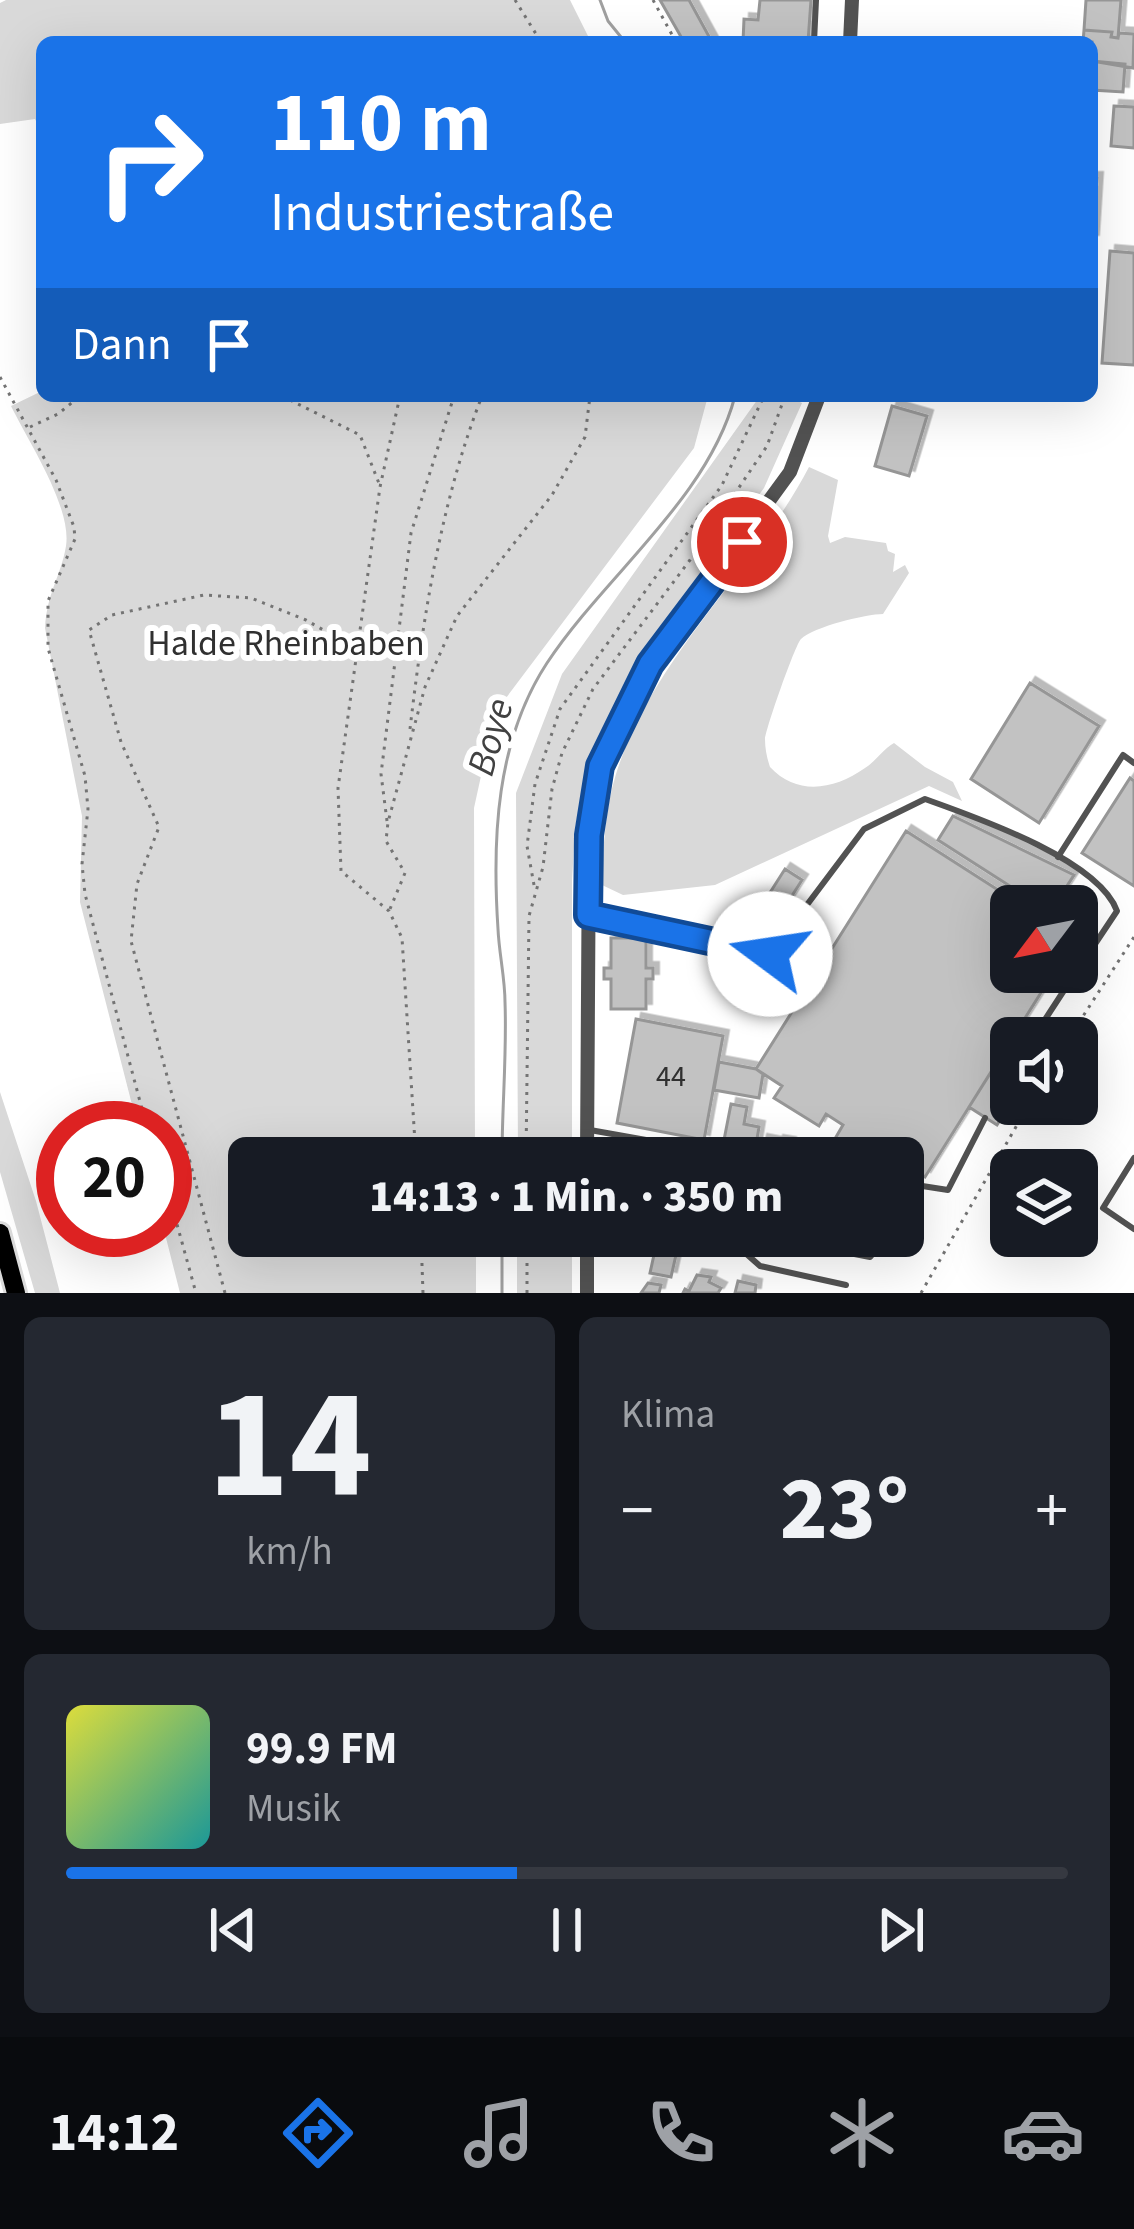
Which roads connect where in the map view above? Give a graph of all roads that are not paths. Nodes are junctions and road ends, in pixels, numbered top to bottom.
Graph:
1 (816, 0) edge
2 (852, 0) edge
3 (814, 36) edge
4 (850, 36) edge
5 (817, 402) edge
6 (1134, 763) edge
7 (1058, 857) junction
8 (1097, 885) edge
9 (1098, 886) edge
10 (588, 915) junction
11 (1098, 940) edge
12 (985, 1118) dead end
13 (587, 1130) junction
14 (587, 1137) edge
15 (627, 1137) edge
16 (1134, 1158) edge
17 (924, 1186) edge
18 (1134, 1229) edge
19 (0, 1234) edge
20 (587, 1257) edge
21 (750, 1257) edge
22 (846, 1285) dead end
23 (16, 1293) edge
24 (587, 1293) edge

1 - 3 lane
2 - 4 street
5 - 10 street
6 - 7 lane
7 - 8 lane
7 - 10 lane
9 - 11 lane
10 - 13 street
12 - 17 lane
13 - 14 street
13 - 15 lane
16 - 18 lane
19 - 23 highway
20 - 24 street
21 - 22 lane

